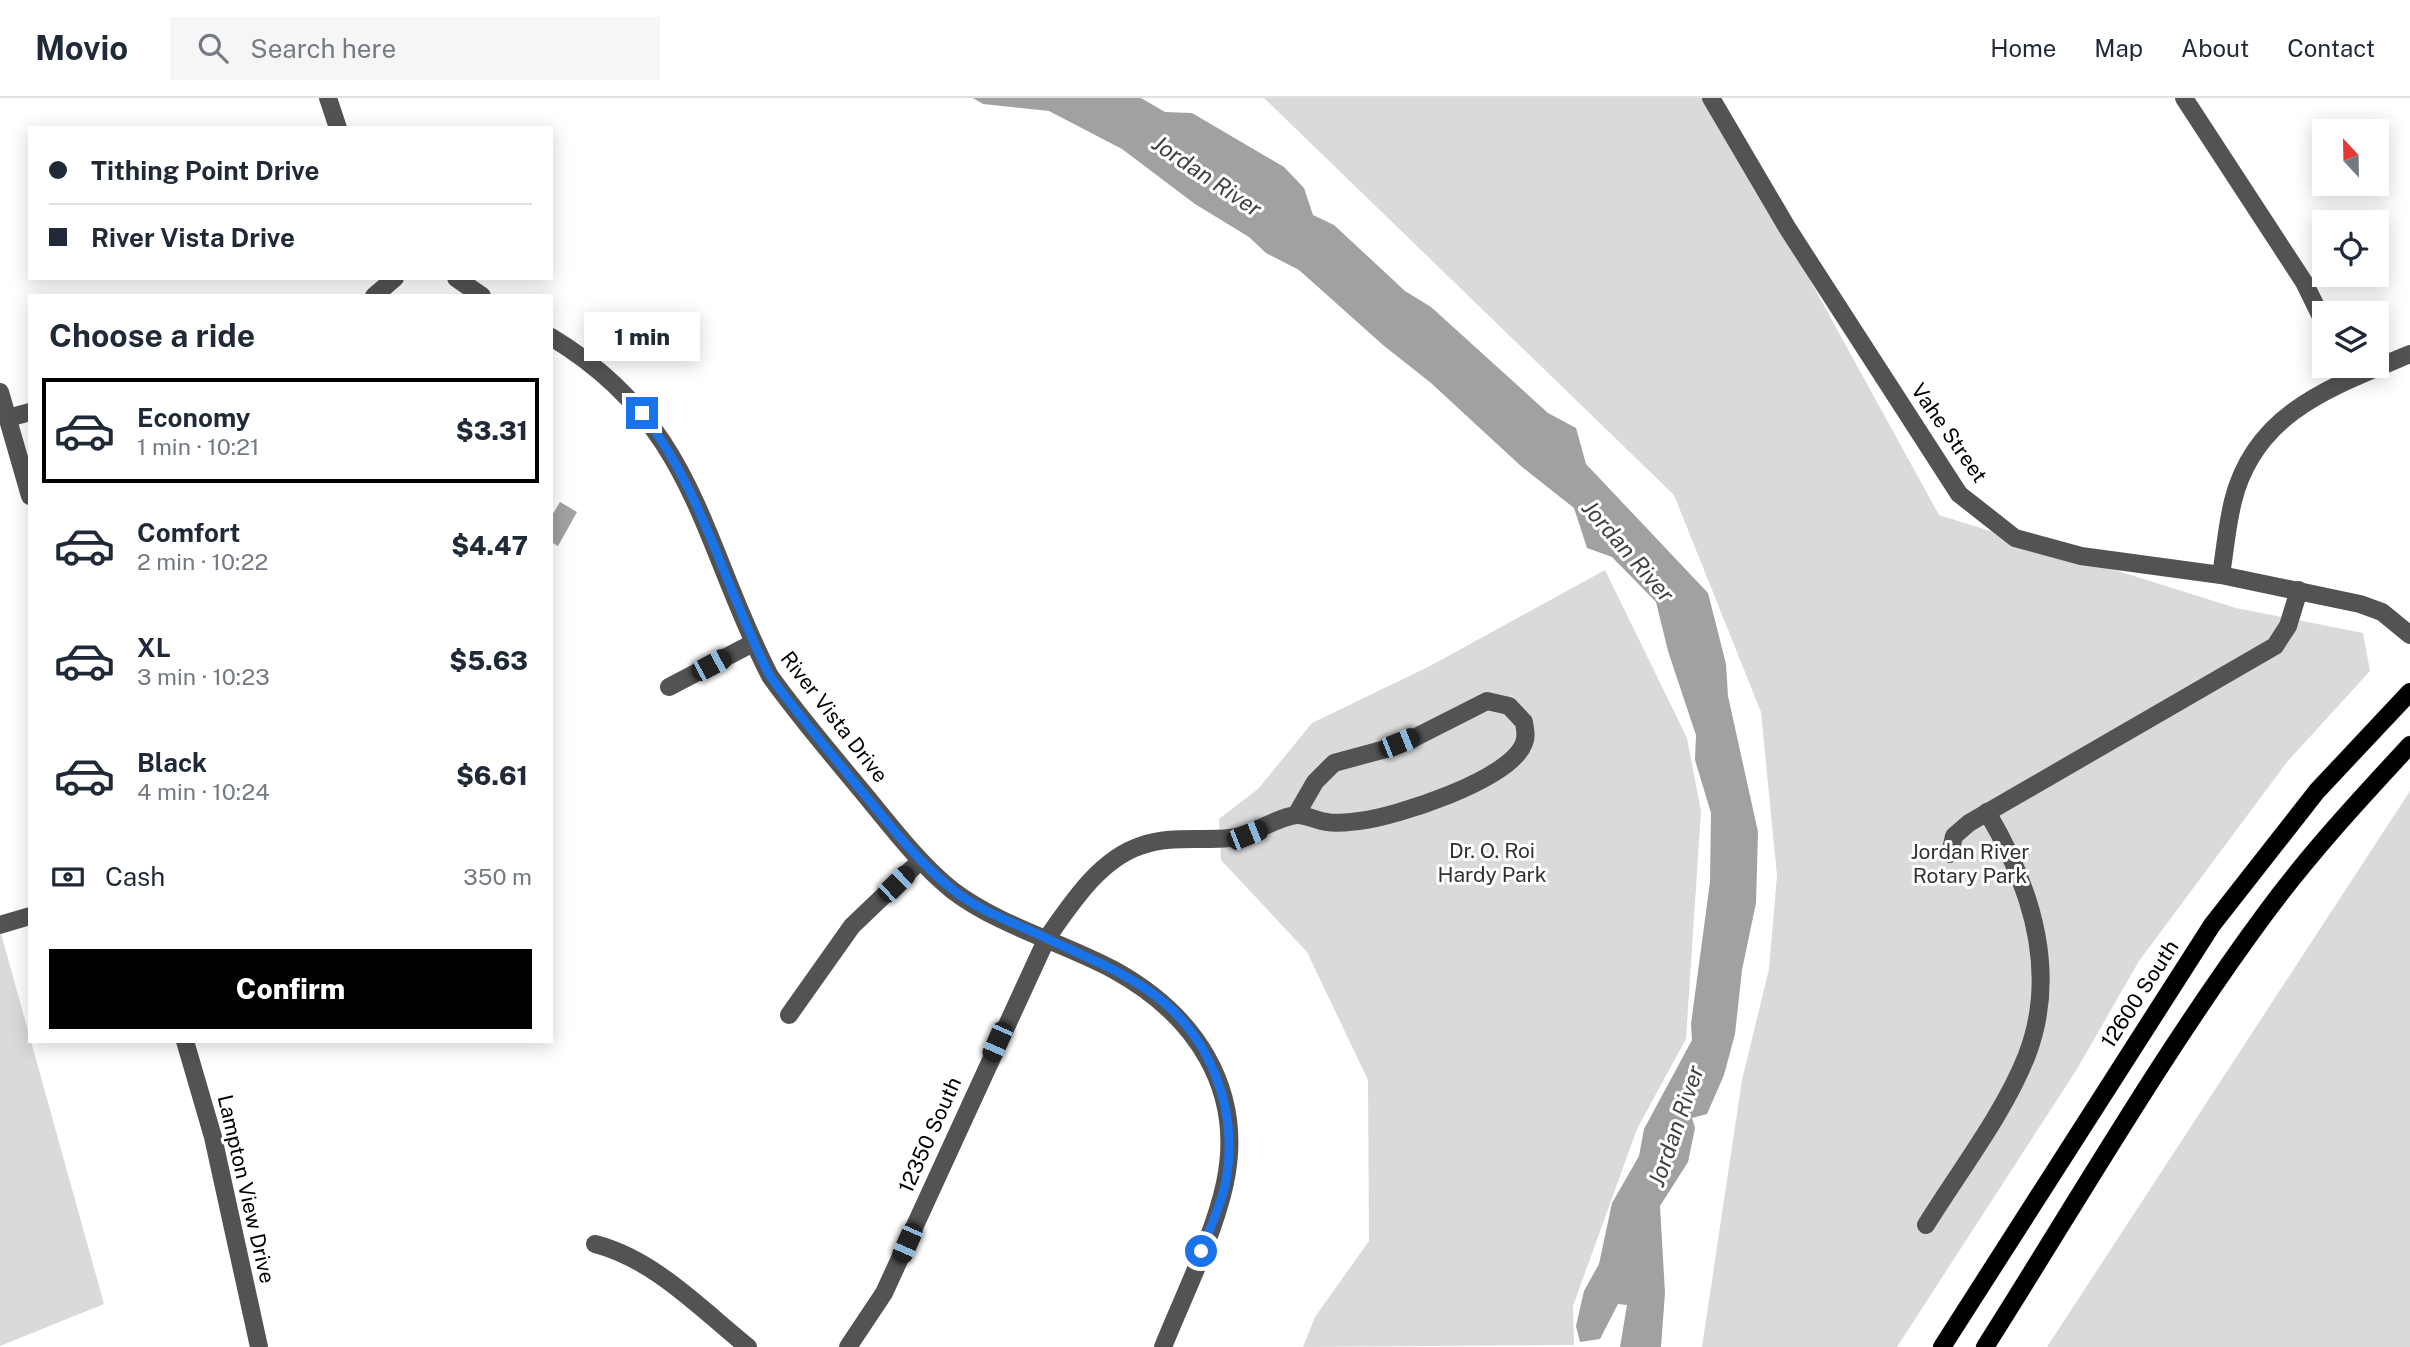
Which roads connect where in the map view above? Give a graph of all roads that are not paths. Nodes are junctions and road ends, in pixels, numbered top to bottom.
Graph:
1 (328, 98) edge
2 (1712, 98) edge
3 (2184, 98) edge
4 (337, 126) edge
5 (393, 280) edge
6 (459, 280) edge
7 (376, 294) edge
8 (479, 294) edge
9 (2313, 301) edge
10 (553, 338) edge
11 (2410, 354) edge
12 (2389, 360) edge
13 (2339, 378) edge
14 (0, 392) edge
15 (28, 413) edge
16 (8, 418) junction
17 (28, 489) edge
18 (2221, 575) junction
19 (2299, 590) junction
20 (2410, 635) edge
21 (752, 643) junction
22 (669, 687) dead end
23 (2410, 692) edge
24 (2410, 745) edge
25 (1987, 812) junction
26 (1296, 815) junction
27 (1950, 854) dead end
28 (920, 861) junction
29 (28, 917) edge
30 (0, 925) edge
31 (1047, 938) junction
32 (789, 1015) dead end
33 (187, 1043) edge
34 (1926, 1225) dead end
35 (595, 1244) dead end
36 (259, 1347) edge
37 (748, 1347) edge
38 (848, 1347) edge
39 (1163, 1347) edge
40 (1942, 1347) edge
41 (1985, 1347) edge

1 - 4 street
2 - 18 street, Vahe Street
3 - 9 street
5 - 7 street
6 - 8 street
10 - 21 street, River Vista Drive
11 - 12 street
13 - 18 street
14 - 16 street
15 - 16 street
16 - 17 street
18 - 19 street, Vahe Street
19 - 20 street, Vahe Street
19 - 25 street
21 - 22 street
21 - 28 street, River Vista Drive
23 - 40 main road, 12600 South
24 - 41 main road
25 - 27 street
25 - 34 street
26 - 26 street
26 - 31 street, 12350 South
28 - 31 street, River Vista Drive
28 - 32 street
29 - 30 street
31 - 38 street, 12350 South
31 - 39 street, River Vista Drive
33 - 36 street, Lampton View Drive
35 - 37 street

